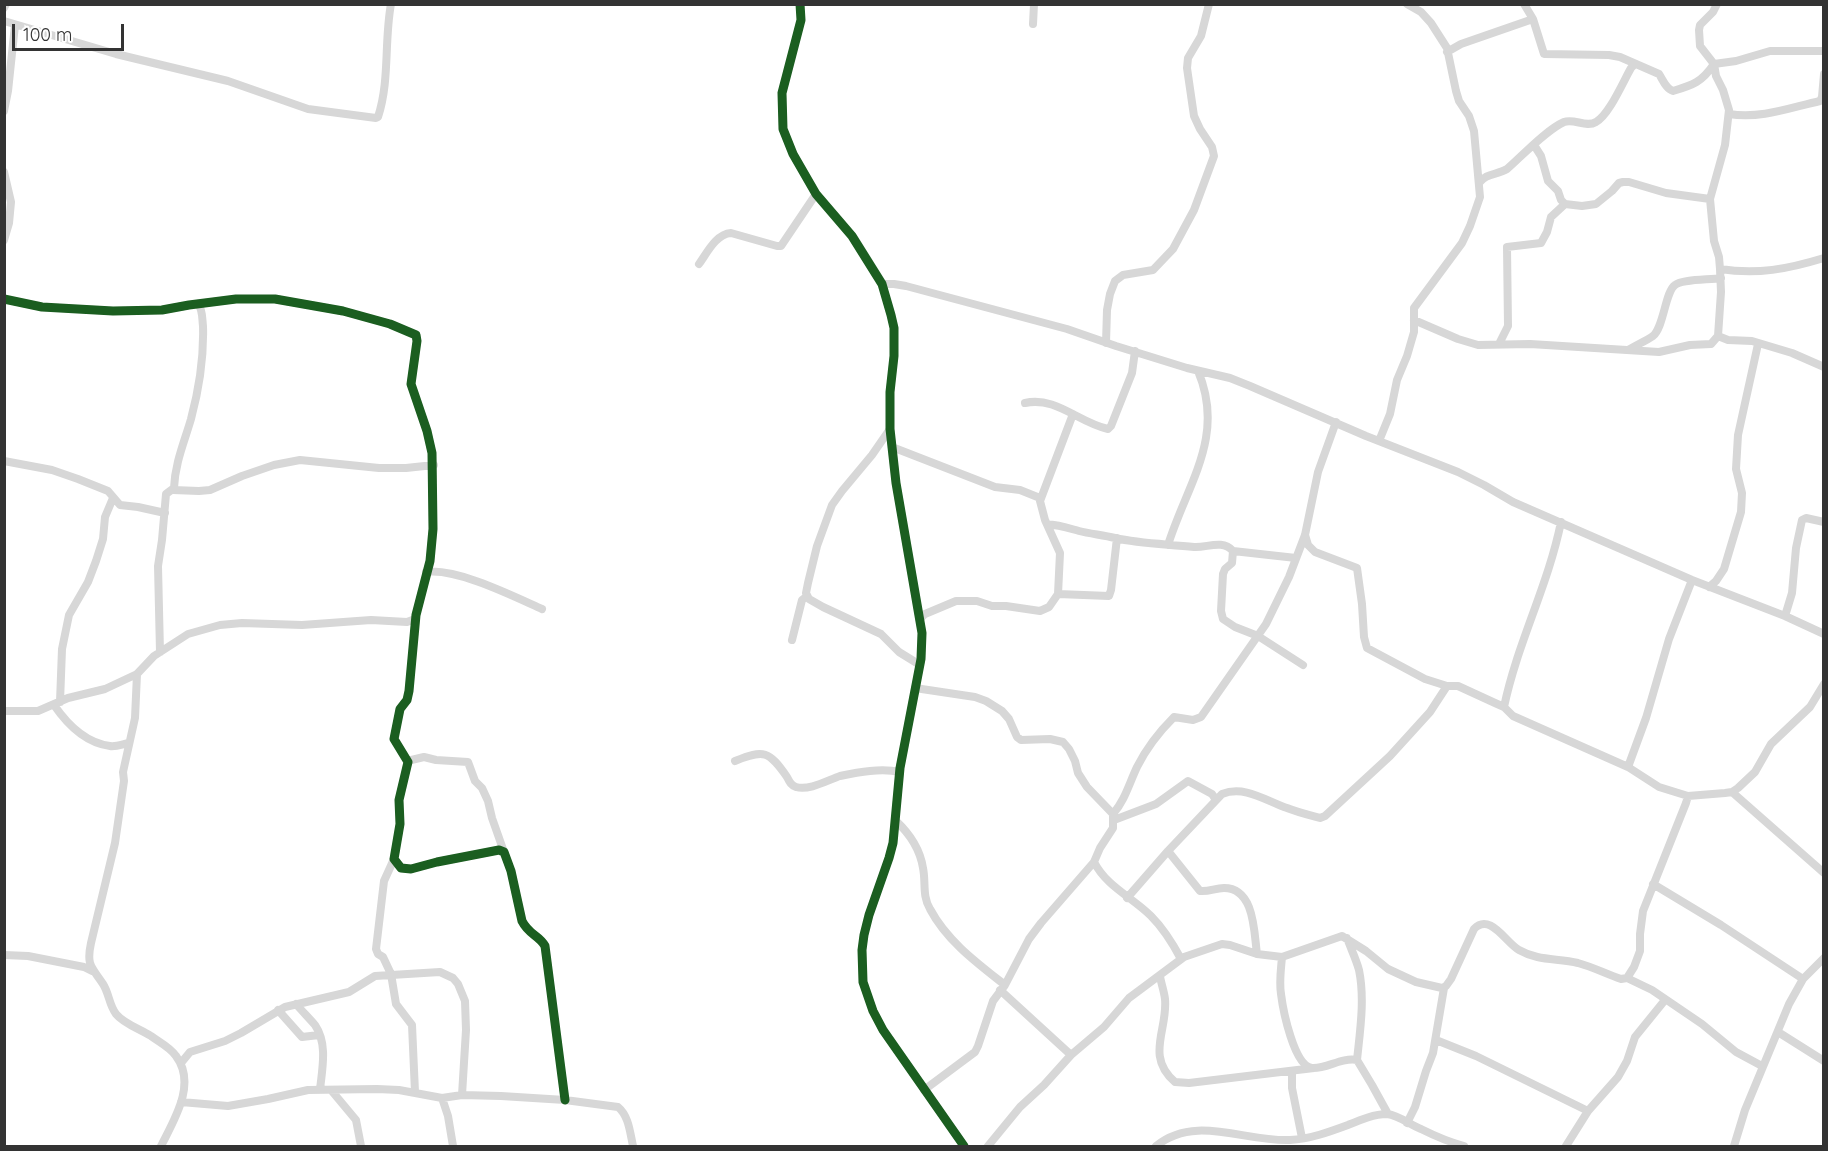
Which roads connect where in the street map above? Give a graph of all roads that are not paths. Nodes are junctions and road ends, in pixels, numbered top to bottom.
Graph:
1 (391, 4) edge
2 (800, 4) edge
3 (1034, 4) edge
4 (1209, 4) edge
5 (1407, 4) edge
6 (1524, 4) edge
7 (1717, 4) edge
8 (1533, 19) junction
9 (4, 21) edge
10 (1033, 24) dead end
11 (15, 25) junction
12 (1824, 51) edge
13 (1447, 52) junction
14 (1635, 64) junction
15 (1714, 64) junction
16 (1824, 74) edge
17 (4, 111) edge
18 (1729, 114) junction
19 (1534, 145) junction
20 (4, 172) edge
21 (1479, 183) junction
22 (816, 194) junction
23 (1710, 199) junction
24 (1565, 204) junction
25 (4, 240) edge
26 (1824, 258) edge
27 (699, 264) dead end
28 (1720, 269) junction
29 (1721, 278) junction
30 (882, 284) junction
31 (4, 299) edge
32 (198, 304) junction
33 (1414, 320) junction
34 (1718, 336) junction
35 (1106, 343) junction
36 (1499, 344) junction
37 (1758, 344) junction
38 (1628, 350) junction
39 (1135, 351) junction
40 (1824, 367) edge
41 (1198, 371) junction
42 (1025, 403) dead end
43 (1073, 414) junction
44 (1336, 422) junction
45 (890, 429) junction
46 (1379, 441) junction
47 (892, 447) junction
48 (4, 461) edge
49 (434, 465) junction
50 (173, 490) junction
51 (113, 498) junction
52 (1040, 498) junction
53 (165, 513) junction
54 (1561, 522) junction
55 (1824, 522) edge
56 (1047, 524) junction
57 (1305, 536) junction
58 (1117, 538) junction
59 (1168, 545) junction
60 (1233, 551) junction
61 (1296, 558) junction
62 (426, 572) junction
63 (1692, 580) junction
64 (1709, 586) junction
65 (1058, 594) junction
66 (807, 596) junction
67 (542, 609) dead end
68 (1785, 616) junction
69 (415, 619) junction
70 (921, 619) junction
71 (1824, 634) edge
72 (1257, 636) junction
73 (792, 640) dead end
74 (160, 652) junction
75 (920, 665) junction
76 (1303, 665) dead end
77 (137, 674) junction
78 (1824, 684) edge
79 (1447, 686) junction
80 (915, 688) junction
81 (57, 704) junction
82 (1504, 707) junction
83 (4, 711) edge
84 (129, 743) junction
85 (407, 761) junction
86 (735, 761) dead end
87 (1628, 767) junction
88 (900, 772) junction
89 (1732, 792) junction
90 (1688, 795) junction
91 (1216, 800) junction
92 (1114, 817) junction
93 (896, 821) junction
94 (1168, 851) junction
95 (504, 852) junction
96 (394, 859) junction
97 (1094, 862) junction
98 (1824, 873) edge
99 (1653, 884) junction
100 (1127, 898) junction
101 (1347, 938) junction
102 (1257, 954) junction
103 (4, 955) edge
104 (1282, 957) junction
105 (1824, 958) edge
106 (1180, 959) junction
107 (92, 971) junction
108 (391, 974) junction
109 (1160, 976) junction
110 (1627, 978) junction
111 (1803, 979) junction
112 (1002, 988) junction
113 (1444, 988) junction
114 (1665, 1000) junction
115 (296, 1004) junction
116 (278, 1010) junction
117 (1778, 1032) junction
118 (319, 1035) junction
119 (1436, 1040) junction
120 (1071, 1055) junction
121 (1357, 1060) junction
122 (1824, 1061) edge
123 (181, 1063) junction
124 (1762, 1066) junction
125 (1314, 1068) junction
126 (1292, 1071) junction
127 (320, 1090) junction
128 (331, 1090) junction
129 (924, 1090) junction
130 (415, 1092) junction
131 (462, 1095) junction
132 (442, 1098) junction
133 (565, 1100) junction
134 (181, 1102) junction
135 (1588, 1111) junction
136 (1388, 1114) junction
137 (1407, 1123) junction
138 (1298, 1142) edge
139 (161, 1146) edge
140 (361, 1146) edge
141 (453, 1146) edge
142 (633, 1146) edge
143 (964, 1146) edge
144 (988, 1146) edge
145 (1156, 1146) edge
146 (1459, 1146) edge
147 (1566, 1146) edge
148 (1734, 1146) edge

1 - 11 street
2 - 22 street
3 - 10 street
4 - 35 street
5 - 13 street
6 - 8 street
7 - 15 street
8 - 13 street
8 - 14 street
9 - 11 street
11 - 17 street
12 - 15 street
13 - 21 street
14 - 15 street
14 - 19 street
15 - 18 street
16 - 18 street
18 - 23 street
19 - 21 street
19 - 24 street
20 - 25 street
21 - 33 street
22 - 27 street
22 - 30 street
23 - 24 street
23 - 28 street
24 - 36 street
26 - 28 street
28 - 29 street
29 - 34 street
29 - 38 street
30 - 35 street
30 - 45 street
31 - 32 street
32 - 49 street
32 - 50 street
33 - 36 street
33 - 46 street
34 - 37 street
34 - 38 street
35 - 39 street
36 - 38 street
37 - 40 street
37 - 64 street
39 - 41 street
39 - 43 street
41 - 44 street
41 - 59 street
42 - 43 street
43 - 52 street
44 - 46 street
44 - 57 street
45 - 47 street
45 - 66 street
46 - 54 street
47 - 52 street
47 - 70 street
48 - 51 street
49 - 50 street
49 - 62 street
50 - 53 street
51 - 53 street
51 - 81 street
52 - 56 street
53 - 74 street
54 - 63 street
54 - 82 street
55 - 68 street
56 - 58 street
56 - 65 street
57 - 61 street
57 - 79 street
58 - 59 street
58 - 65 street
59 - 60 street
60 - 61 street
60 - 72 street
61 - 72 street
62 - 67 street
62 - 69 street
63 - 64 street
63 - 87 street
64 - 68 street
65 - 70 street
66 - 73 street
66 - 75 street
68 - 71 street
69 - 74 street
69 - 85 street
70 - 75 street
72 - 76 street
72 - 92 street
74 - 77 street
75 - 80 street
77 - 81 street
77 - 84 street
78 - 89 street
79 - 82 street
79 - 91 street
80 - 88 street
80 - 92 street
81 - 83 street
81 - 84 street
82 - 87 street
84 - 107 street
85 - 95 street
85 - 96 street
86 - 88 street
87 - 90 street
88 - 93 street
89 - 90 street
89 - 98 street
90 - 99 street
91 - 92 street
91 - 94 street
92 - 97 street
93 - 112 street
93 - 129 street
94 - 100 street
94 - 102 street
95 - 96 street
95 - 133 street
96 - 108 street
97 - 100 street
97 - 112 street
99 - 110 street
99 - 111 street
100 - 106 street
101 - 104 street
101 - 113 street
101 - 121 street
102 - 104 street
102 - 106 street
103 - 107 street
104 - 125 street
105 - 111 street
106 - 109 street
107 - 123 street
108 - 115 street
108 - 130 street
108 - 131 street
109 - 120 street
109 - 126 street
110 - 113 street
110 - 114 street
111 - 117 street
112 - 120 street
112 - 129 street
113 - 119 street
114 - 124 street
114 - 135 street
115 - 116 street
115 - 118 street
116 - 118 street
116 - 123 street
117 - 122 street
117 - 124 street
118 - 127 street
119 - 135 street
119 - 137 street
120 - 144 street
121 - 125 street
121 - 136 street
123 - 134 street
124 - 148 street
125 - 126 street
126 - 138 street
127 - 128 street
127 - 134 street
128 - 130 street
128 - 140 street
129 - 143 street
130 - 132 street
131 - 132 street
131 - 133 street
132 - 141 street
133 - 142 street
134 - 139 street
135 - 147 street
136 - 137 street
136 - 138 street
137 - 146 street
138 - 145 street

